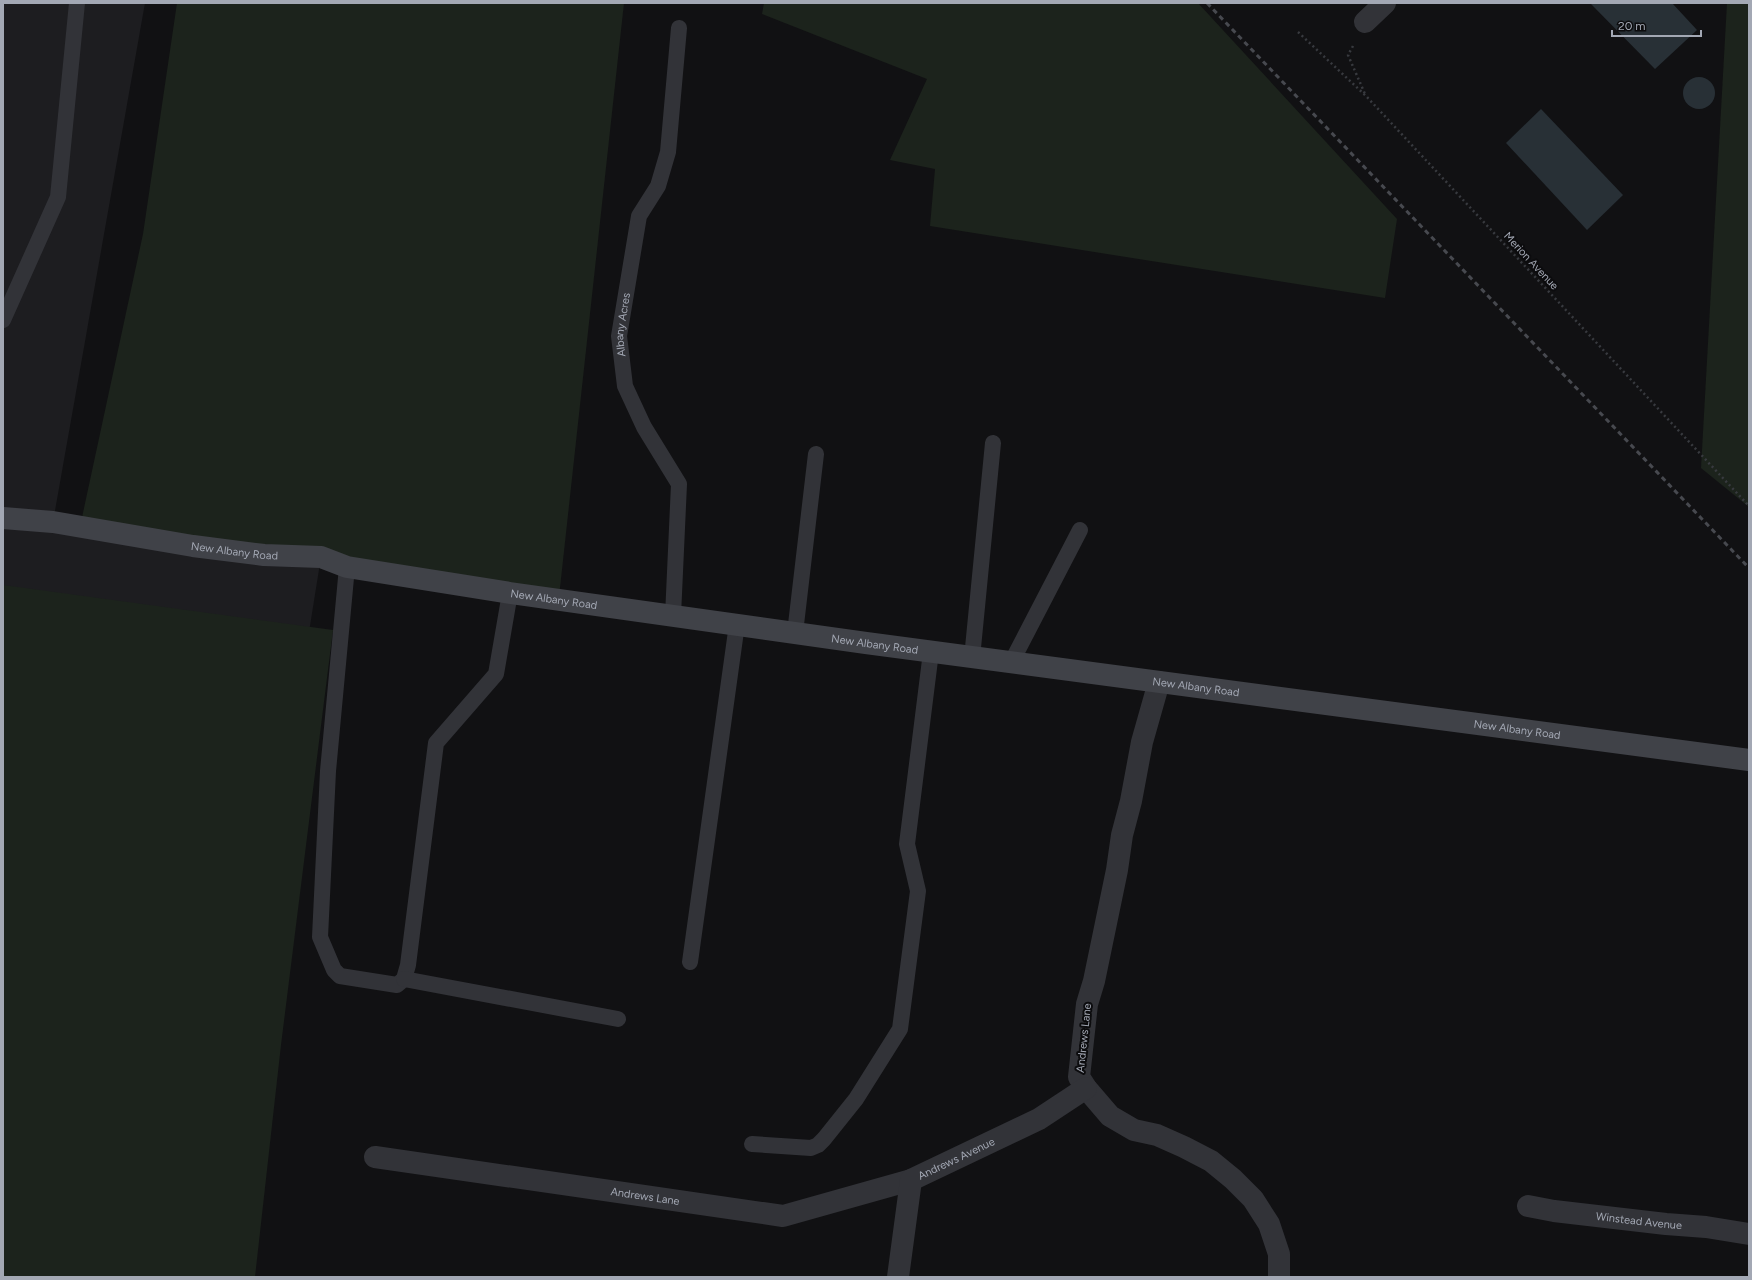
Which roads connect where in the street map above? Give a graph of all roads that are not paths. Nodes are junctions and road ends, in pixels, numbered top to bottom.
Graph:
1 (77, 3) edge
2 (1385, 3) edge
3 (1365, 22) road end
4 (679, 28) dead end
5 (3, 320) edge
6 (993, 443) dead end
7 (816, 454) dead end
8 (3, 518) edge
9 (1080, 530) dead end
10 (347, 567) junction
11 (510, 593) junction
12 (674, 616) junction
13 (737, 624) junction
14 (795, 633) junction
15 (932, 652) junction
16 (972, 658) junction
17 (1011, 663) junction
18 (1159, 682) junction
19 (1749, 760) edge
20 (690, 962) dead end
21 (404, 979) junction
22 (618, 1019) dead end
23 (1086, 1088) junction
24 (752, 1144) dead end
25 (375, 1157) dead end
26 (911, 1180) junction
27 (1528, 1206) dead end
28 (1749, 1234) edge
29 (898, 1277) edge
30 (1279, 1277) edge

1 - 5 lane
2 - 3 street
4 - 12 lane, Albany Acres
6 - 16 lane
7 - 14 lane
8 - 10 main road, New Albany Road
9 - 17 lane
10 - 11 main road, New Albany Road
10 - 21 lane
11 - 12 main road, New Albany Road
11 - 21 lane
12 - 13 main road, New Albany Road
13 - 14 main road, New Albany Road
13 - 20 lane
14 - 15 main road, New Albany Road
15 - 16 main road, New Albany Road
15 - 24 lane
16 - 17 main road, New Albany Road
17 - 18 main road, New Albany Road
18 - 19 main road, New Albany Road
18 - 23 street, Andrews Lane
21 - 22 lane
23 - 26 street, Andrews Avenue
23 - 30 street, Andrews Lane
25 - 26 street, Andrews Lane
26 - 29 street, Andrews Avenue
27 - 28 street, Winstead Avenue

